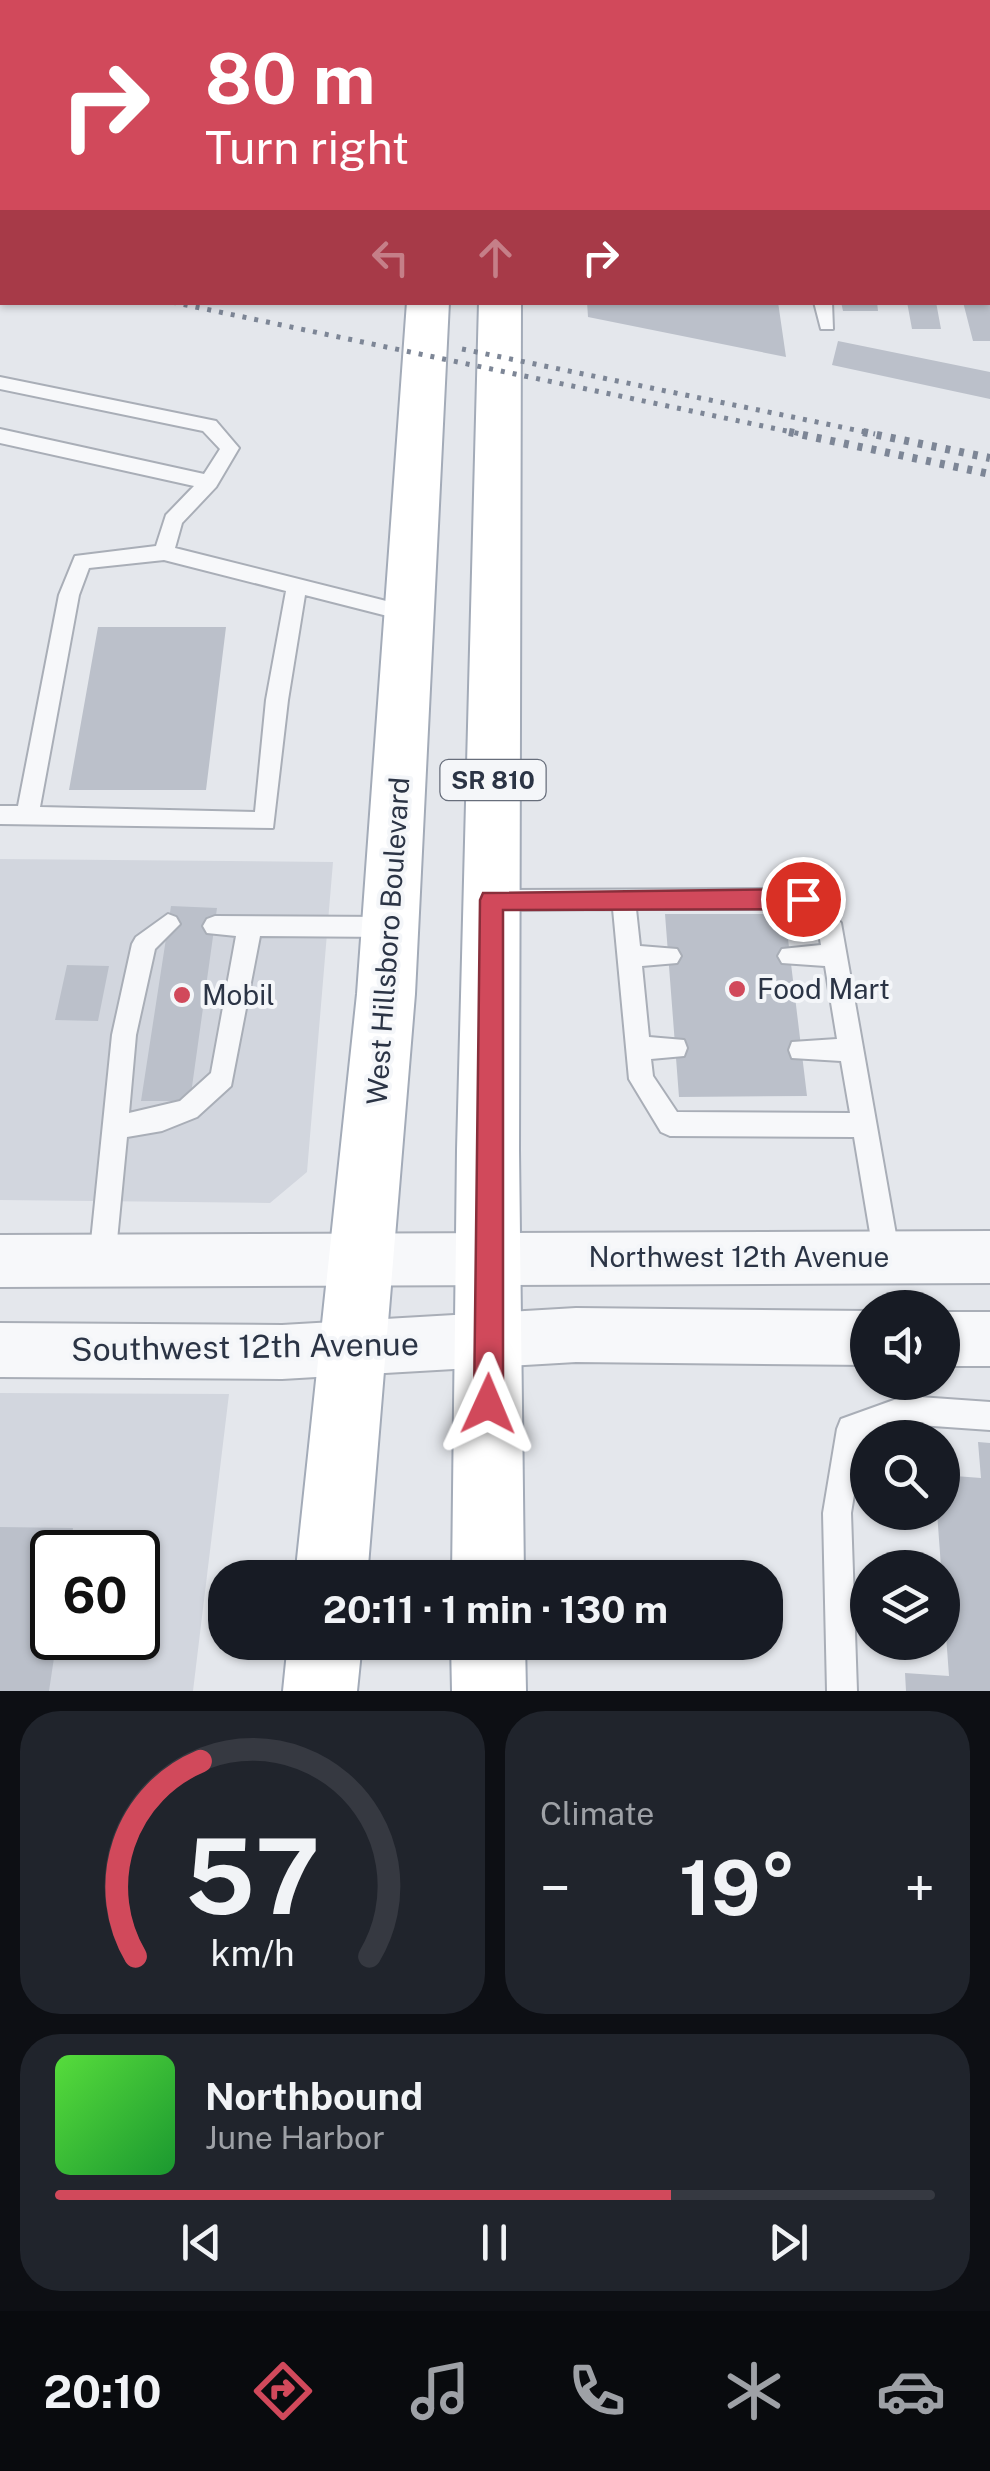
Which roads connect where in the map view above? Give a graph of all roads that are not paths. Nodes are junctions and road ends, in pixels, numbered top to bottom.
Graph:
1 (428, 305) edge
2 (500, 305) edge
3 (824, 305) edge
4 (827, 325) dead end
5 (0, 383) edge
6 (0, 436) edge
7 (209, 482) junction
8 (164, 553) junction
9 (296, 588) junction
10 (411, 614) junction
11 (0, 815) edge
12 (26, 815) junction
13 (491, 900) junction
14 (624, 900) junction
15 (168, 924) dead end
16 (214, 926) dead end
17 (250, 926) junction
18 (390, 927) junction
19 (629, 956) junction
20 (669, 956) dead end
21 (790, 956) dead end
22 (835, 956) junction
23 (638, 1048) junction
24 (675, 1048) dead end
25 (801, 1050) dead end
26 (852, 1050) junction
27 (115, 1126) junction
28 (864, 1126) junction
29 (489, 1257) junction
30 (887, 1257) junction
31 (990, 1257) edge
32 (102, 1260) junction
33 (362, 1260) junction
34 (0, 1261) edge
35 (850, 1338) edge
36 (960, 1339) edge
37 (990, 1339) edge
38 (490, 1340) junction
39 (352, 1348) junction
40 (0, 1350) edge
41 (990, 1416) edge
42 (333, 1560) edge
43 (488, 1560) edge
44 (323, 1660) edge
45 (488, 1660) edge
46 (320, 1691) edge
47 (488, 1691) edge
48 (842, 1691) edge

1 - 10 main road, West Hillsboro Boulevard / SR 810
2 - 13 main road, SR 810
3 - 4 lane
5 - 7 lane
6 - 7 lane
7 - 8 lane
8 - 9 lane
8 - 12 lane
9 - 10 lane
9 - 12 lane
10 - 18 main road, West Hillsboro Boulevard / SR 810
11 - 12 lane
13 - 14 lane
13 - 29 main road, SR 810
14 - 19 lane
14 - 22 lane
15 - 27 lane
16 - 17 lane
17 - 18 lane
17 - 27 lane
18 - 33 main road, West Hillsboro Boulevard / SR 810
19 - 20 lane
19 - 23 lane
21 - 22 lane
22 - 26 lane
23 - 24 lane
23 - 28 lane
25 - 26 lane
26 - 28 lane
27 - 32 lane
28 - 30 lane
29 - 30 street, Northwest 12th Avenue
29 - 33 street
29 - 38 main road, SR 810
30 - 31 street, Northwest 12th Avenue
32 - 33 street
32 - 34 street
33 - 39 main road, West Hillsboro Boulevard / SR 810
35 - 38 street
36 - 37 street
38 - 39 street, Southwest 12th Avenue
38 - 43 main road, SR 810
39 - 40 street, Southwest 12th Avenue
39 - 42 main road, West Hillsboro Boulevard / SR 810
41 - 48 lane
44 - 46 main road
45 - 47 main road

